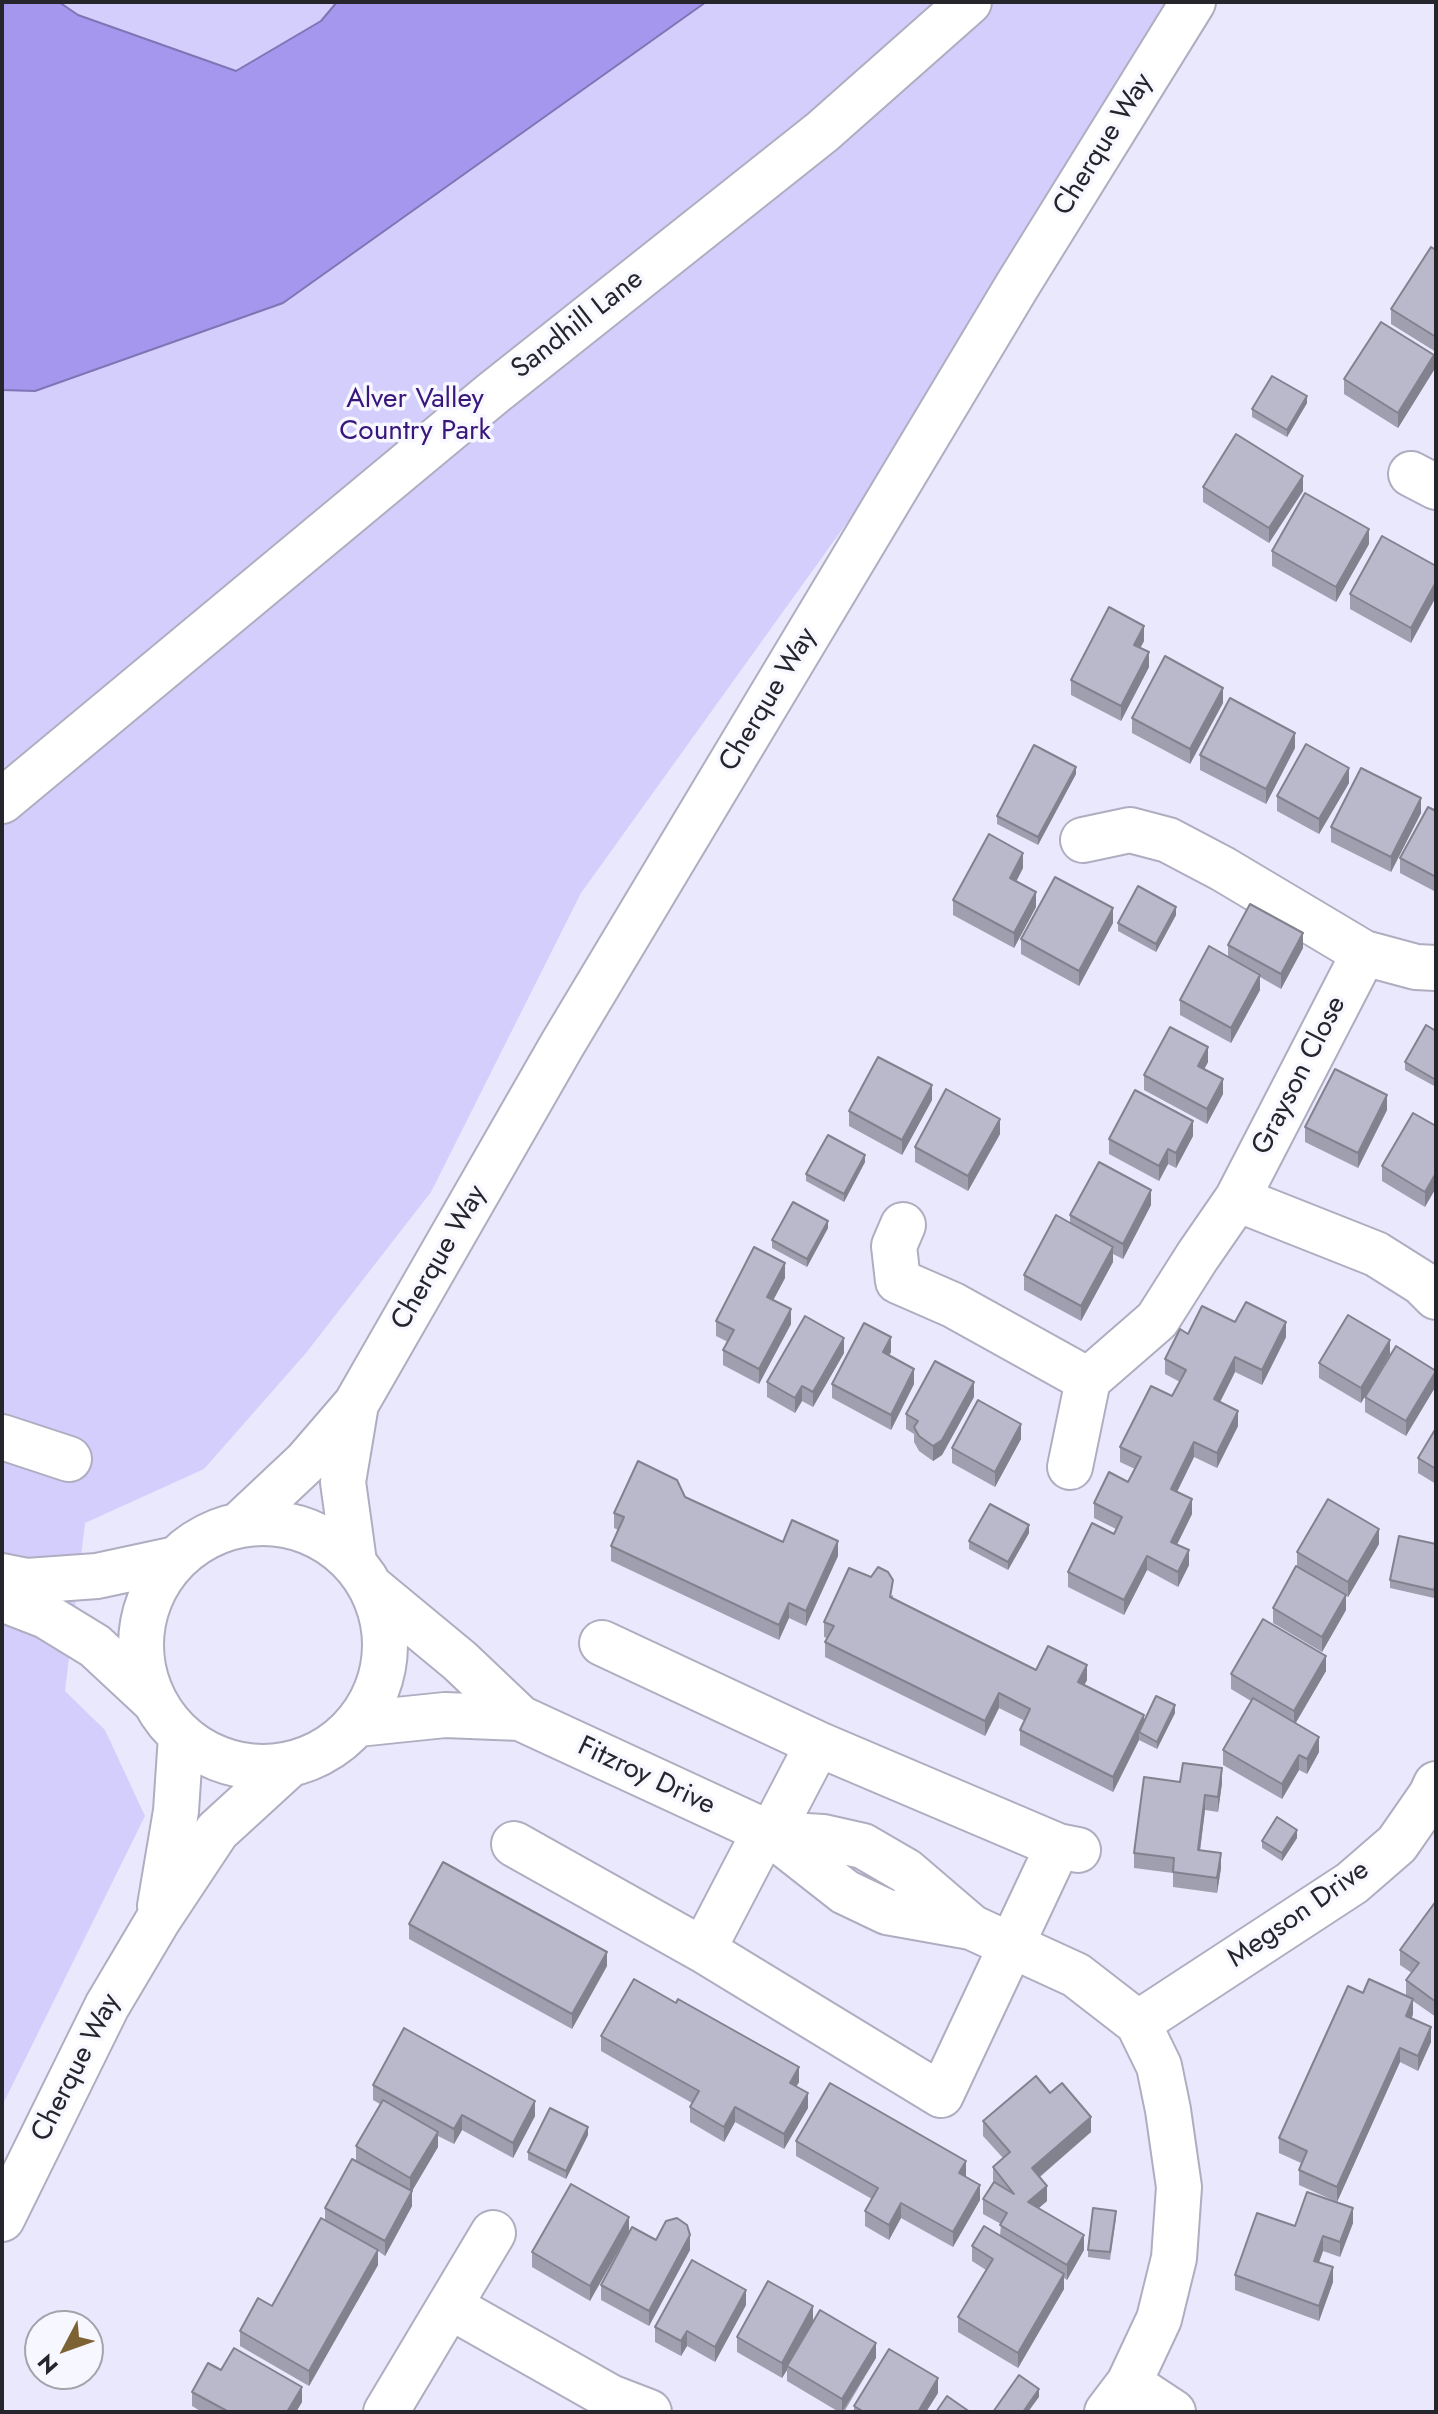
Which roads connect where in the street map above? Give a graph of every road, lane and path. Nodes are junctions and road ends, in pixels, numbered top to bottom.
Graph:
1 (969, 2) edge
2 (1193, 2) edge
3 (2, 801) edge
4 (1083, 840) dead end
5 (1364, 953) junction
6 (1436, 968) edge
7 (1237, 1199) junction
8 (903, 1225) dead end
9 (1436, 1297) edge
10 (1088, 1380) junction
11 (356, 1404) junction
12 (2, 1437) edge
13 (69, 1459) dead end
14 (1070, 1467) dead end
15 (240, 1524) junction
16 (176, 1559) junction
17 (2, 1576) edge
18 (363, 1576) junction
19 (2, 1599) edge
20 (602, 1643) dead end
21 (153, 1700) junction
22 (520, 1718) junction
23 (358, 1724) junction
24 (181, 1736) junction
25 (818, 1744) junction
26 (288, 1766) junction
27 (1436, 1784) edge
28 (768, 1832) junction
29 (514, 1844) dead end
30 (158, 1920) junction
31 (1012, 1946) junction
32 (703, 1950) junction
33 (1138, 2023) junction
34 (2, 2219) edge
35 (493, 2233) dead end
36 (451, 2307) junction
37 (1118, 2398) edge
38 (386, 2412) edge
39 (649, 2412) edge
40 (1173, 2412) edge

1 - 3 street, Sandhill Lane
2 - 11 street, Cherque Way
4 - 5 street
5 - 6 street
5 - 7 street, Grayson Close
7 - 9 street
7 - 10 street, Grayson Close
8 - 10 street
10 - 14 street
11 - 15 street, Cherque Way
11 - 18 street, Cherque Way
12 - 13 street
15 - 16 street
15 - 18 street
16 - 17 street
16 - 21 street
18 - 22 street, Fitzroy Drive
18 - 23 street
19 - 21 street
20 - 25 street
21 - 24 street
22 - 23 street, Fitzroy Drive
22 - 28 street, Fitzroy Drive
23 - 26 street
24 - 26 street
24 - 30 street, Cherque Way
25 - 28 street
25 - 31 street
26 - 30 street, Cherque Way
27 - 33 street, Megson Drive
28 - 31 street, Fitzroy Drive
28 - 32 street
29 - 32 street
30 - 34 street, Cherque Way
31 - 32 street
31 - 33 street, Fitzroy Drive
33 - 37 street, Fitzroy Drive
35 - 36 street
36 - 38 street
36 - 39 street
37 - 40 street

